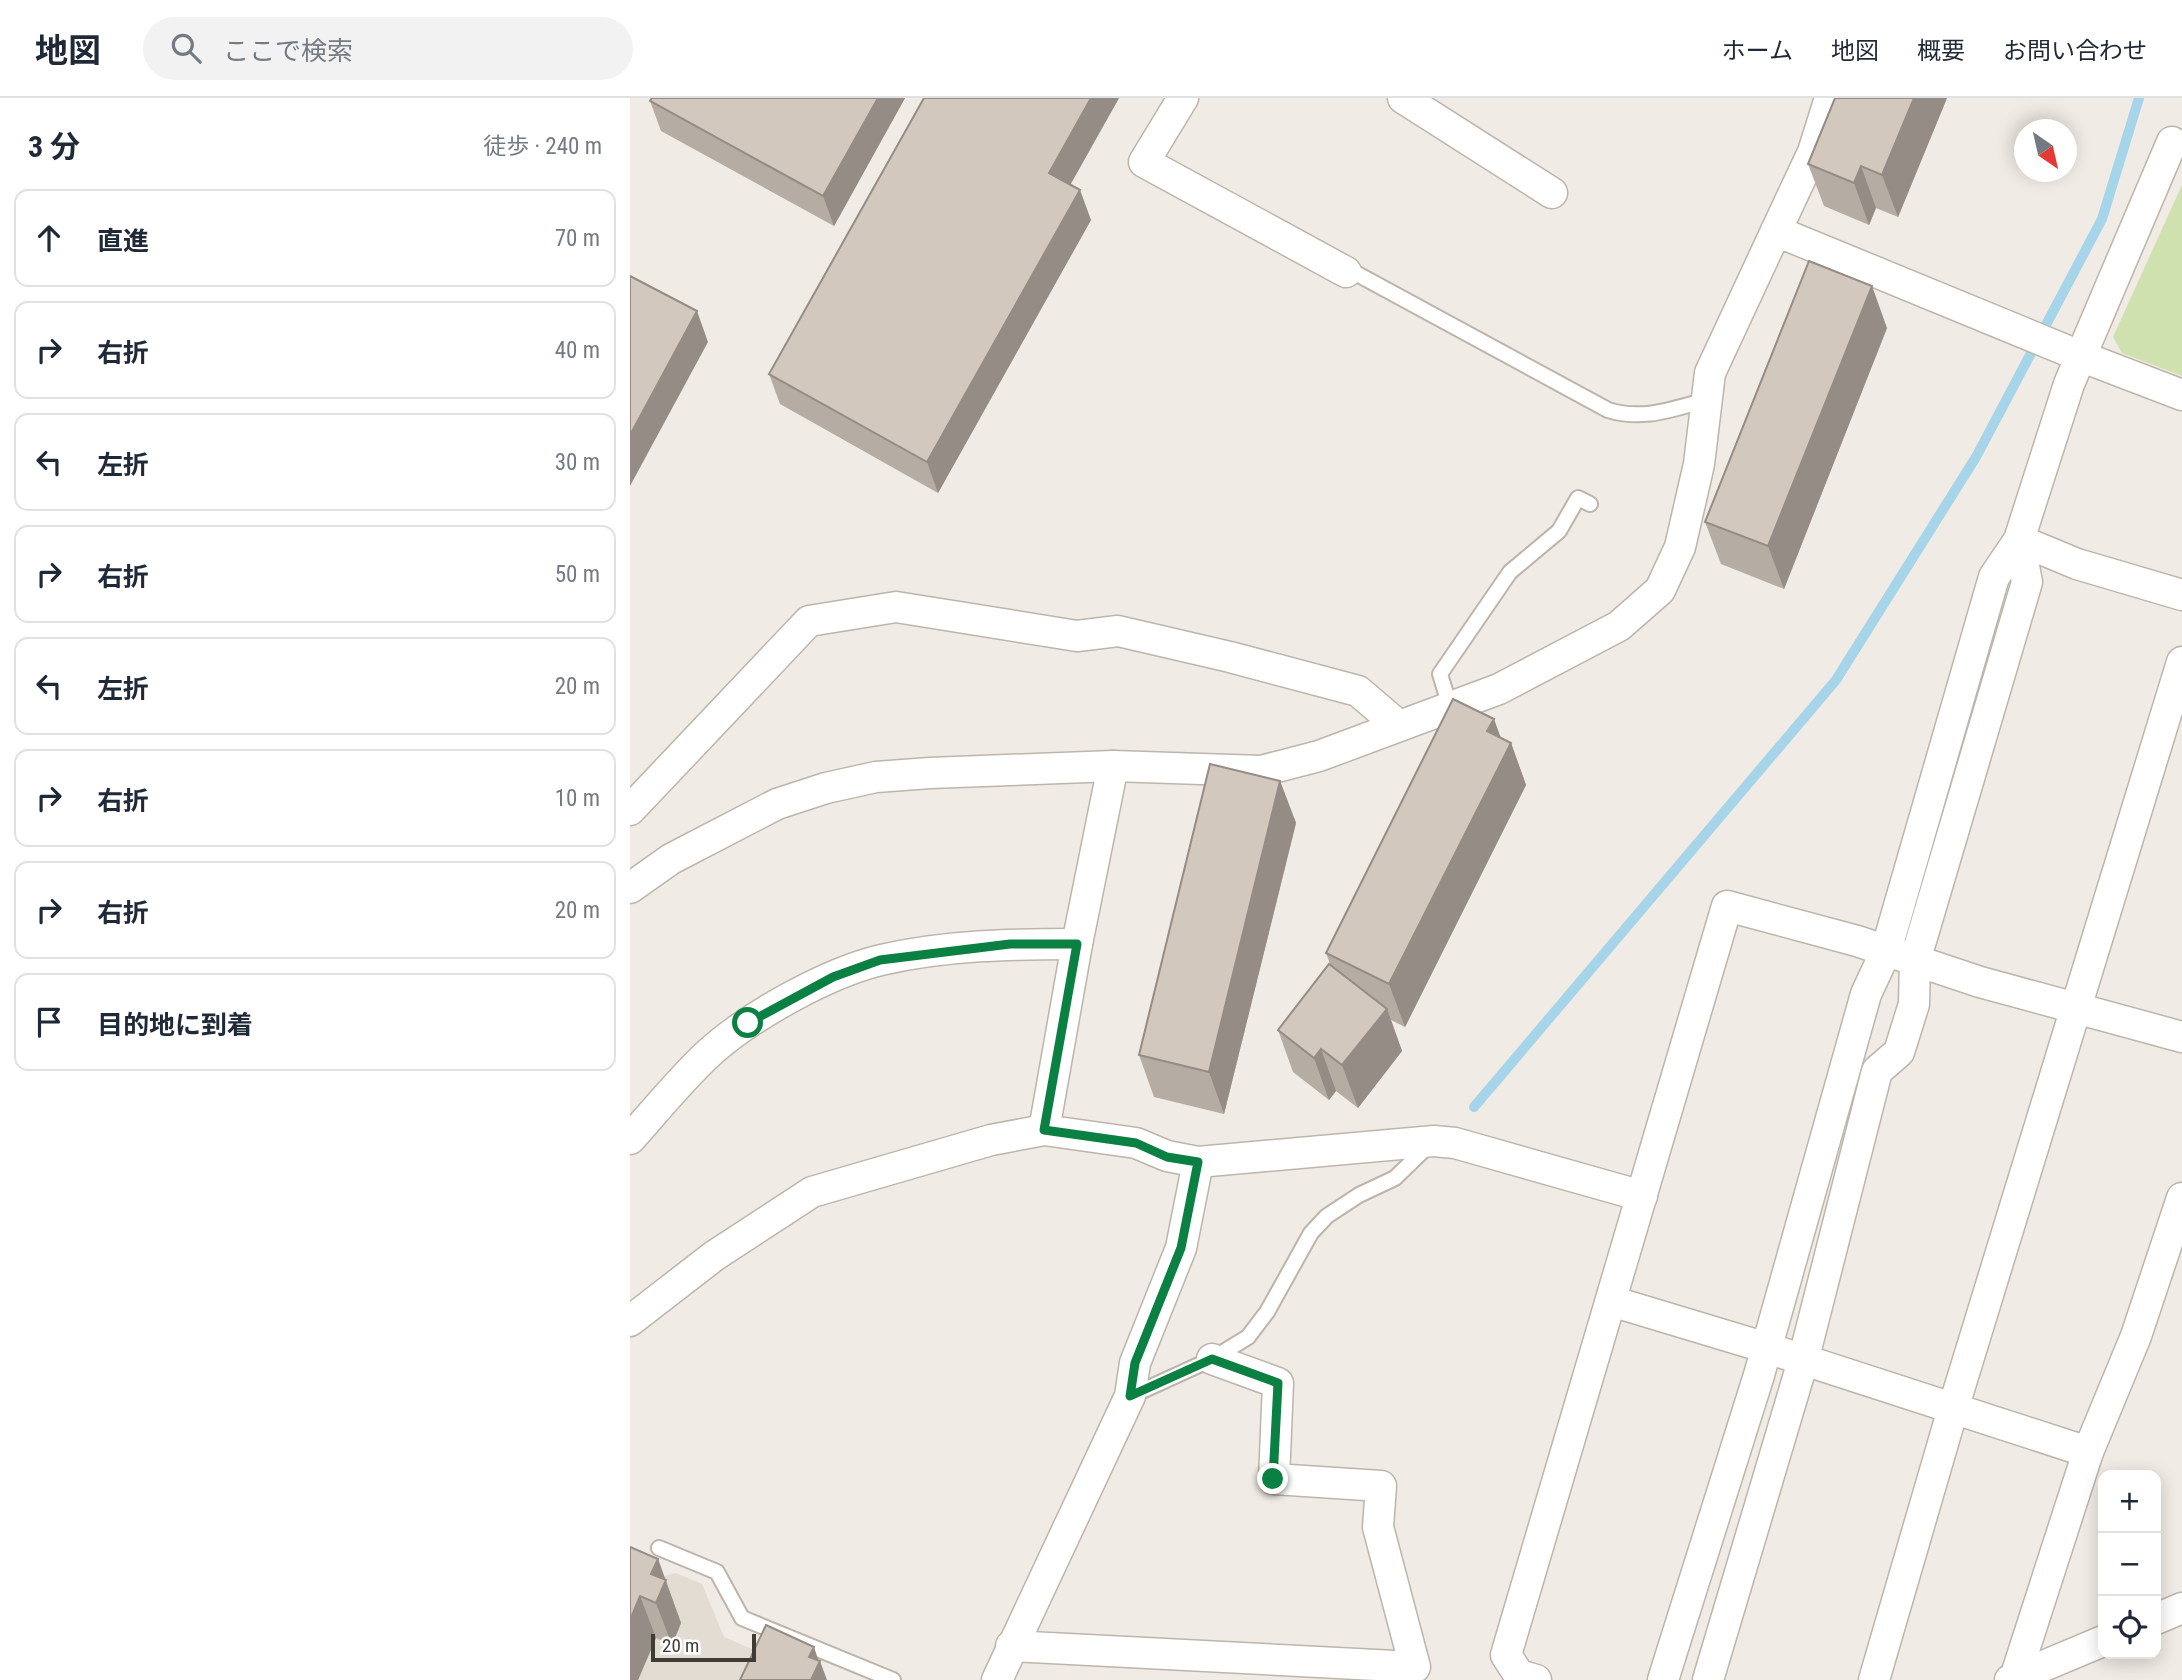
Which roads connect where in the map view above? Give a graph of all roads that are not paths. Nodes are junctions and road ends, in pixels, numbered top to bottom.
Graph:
1 (1183, 98) edge
2 (1403, 98) edge
3 (1830, 98) edge
4 (2172, 142) dead end
5 (1552, 192) dead end
6 (1776, 231) junction
7 (1346, 272) joint
8 (2080, 356) junction
9 (2182, 395) edge
10 (1707, 400) junction
11 (1590, 504) dead end
12 (2019, 540) junction
13 (2182, 595) edge
14 (2182, 662) edge
15 (1450, 707) junction
16 (1399, 726) junction
17 (1113, 766) junction
18 (630, 810) edge
19 (630, 888) edge
20 (1077, 944) junction
21 (1886, 951) junction
22 (1915, 961) junction
23 (2076, 1008) junction
24 (2182, 1037) edge
25 (1044, 1130) junction
26 (630, 1139) edge
27 (1434, 1141) junction
28 (1198, 1162) junction
29 (1643, 1196) junction
30 (2182, 1198) edge
31 (1611, 1301) junction
32 (636, 1306) edge
33 (1767, 1348) junction
34 (1212, 1359) junction
35 (1803, 1362) junction
36 (1130, 1396) junction
37 (1953, 1409) junction
38 (2088, 1452) junction
39 (659, 1548) dead end
40 (2182, 1608) edge
41 (2161, 1617) edge
42 (2098, 1643) edge
43 (1011, 1646) junction
44 (1416, 1674) edge
45 (2012, 1679) edge
46 (893, 1680) edge
47 (997, 1680) edge
48 (1536, 1680) edge
49 (1663, 1680) edge
50 (1708, 1680) edge
51 (1874, 1680) edge

1 - 7 street
2 - 5 street
3 - 6 street
4 - 8 street
6 - 8 street
6 - 10 street
7 - 10 lane
8 - 9 street
8 - 12 street
10 - 15 street
11 - 15 lane
12 - 13 street
12 - 21 street
12 - 22 street
14 - 23 street
15 - 16 street
16 - 17 street
16 - 18 street
17 - 19 street
17 - 20 street
20 - 25 street
20 - 26 street
21 - 22 street
21 - 29 street
21 - 33 street
22 - 23 street
22 - 35 street
23 - 24 street
23 - 37 street
25 - 28 street
25 - 32 street
27 - 28 street
27 - 29 street
27 - 34 lane
28 - 36 street
29 - 31 street
30 - 38 street
31 - 33 street
31 - 48 street
33 - 35 street
33 - 49 street
34 - 36 lane
34 - 44 street
35 - 37 street
35 - 50 street
36 - 43 street
37 - 38 street
37 - 51 street
38 - 45 street
39 - 46 lane
40 - 41 street
42 - 45 street
43 - 44 street
43 - 47 street

